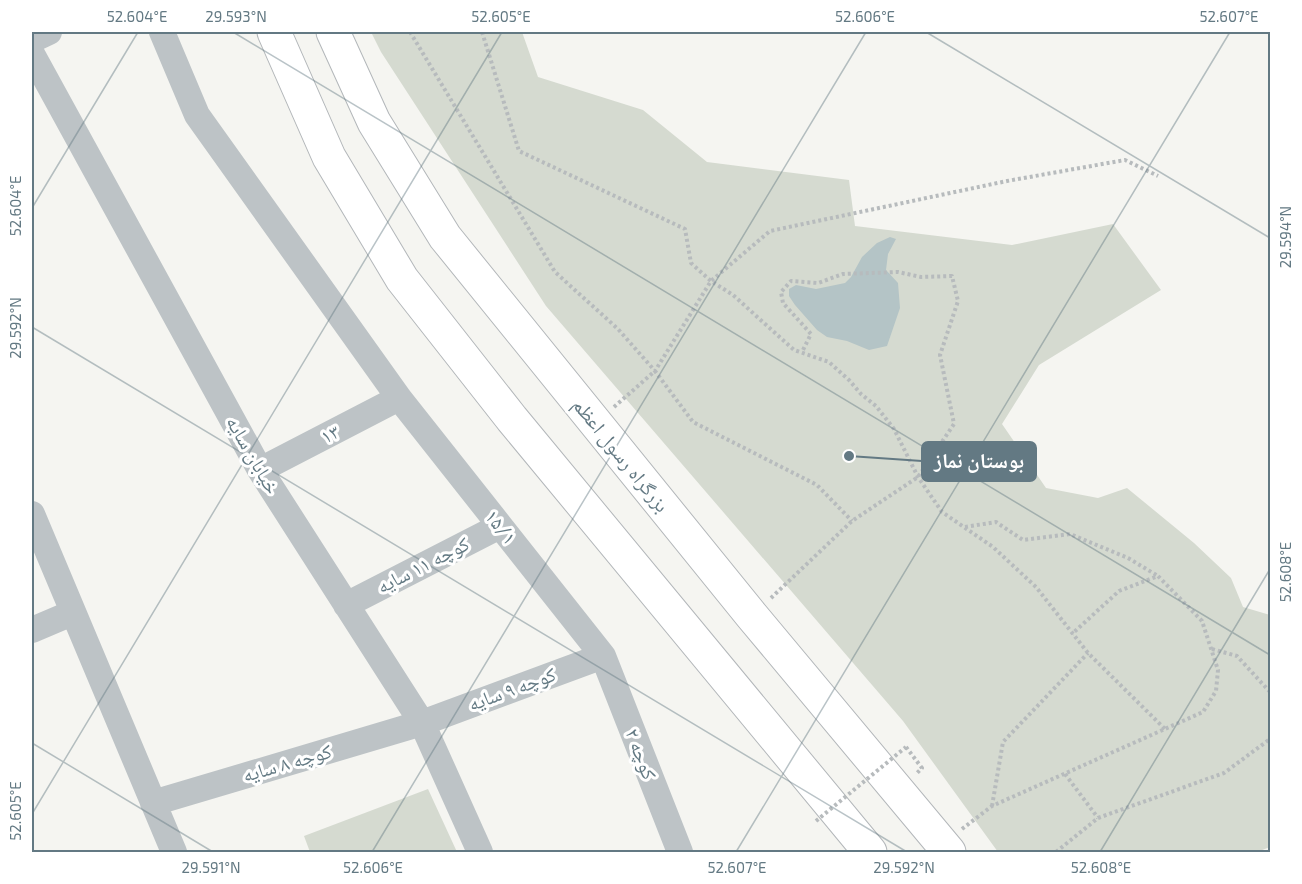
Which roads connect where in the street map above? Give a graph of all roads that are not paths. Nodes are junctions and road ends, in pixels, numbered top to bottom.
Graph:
1 (49, 32) edge
2 (162, 32) edge
3 (274, 32) edge
4 (333, 32) edge
5 (32, 40) edge
6 (32, 54) edge
7 (399, 398) junction
8 (260, 470) junction
9 (32, 514) edge
10 (500, 526) junction
11 (346, 604) junction
12 (72, 613) junction
13 (32, 630) edge
14 (603, 656) junction
15 (422, 723) junction
16 (153, 803) junction
17 (946, 848) edge
18 (174, 852) edge
19 (480, 852) edge
20 (680, 852) edge
21 (870, 852) edge

1 - 5 street
2 - 7 street, ۱۵/۱
3 - 21 highway
4 - 17 highway, بزرگراه رسول اعظم
6 - 8 street, خیابان سایه
7 - 8 street, ۱۳
7 - 10 street, ۱۵/۱
8 - 11 street, خیابان سایه
9 - 12 street
10 - 11 street, کوچه ۱۱ سایه
10 - 14 street, ۱۵/۱
11 - 15 street, خیابان سایه
12 - 13 street
12 - 16 street
14 - 15 street, کوچه ۹ سایه
14 - 20 street, کوچه ۲
15 - 16 street, کوچه ۸ سایه
15 - 19 street, خیابان سایه
16 - 18 street

